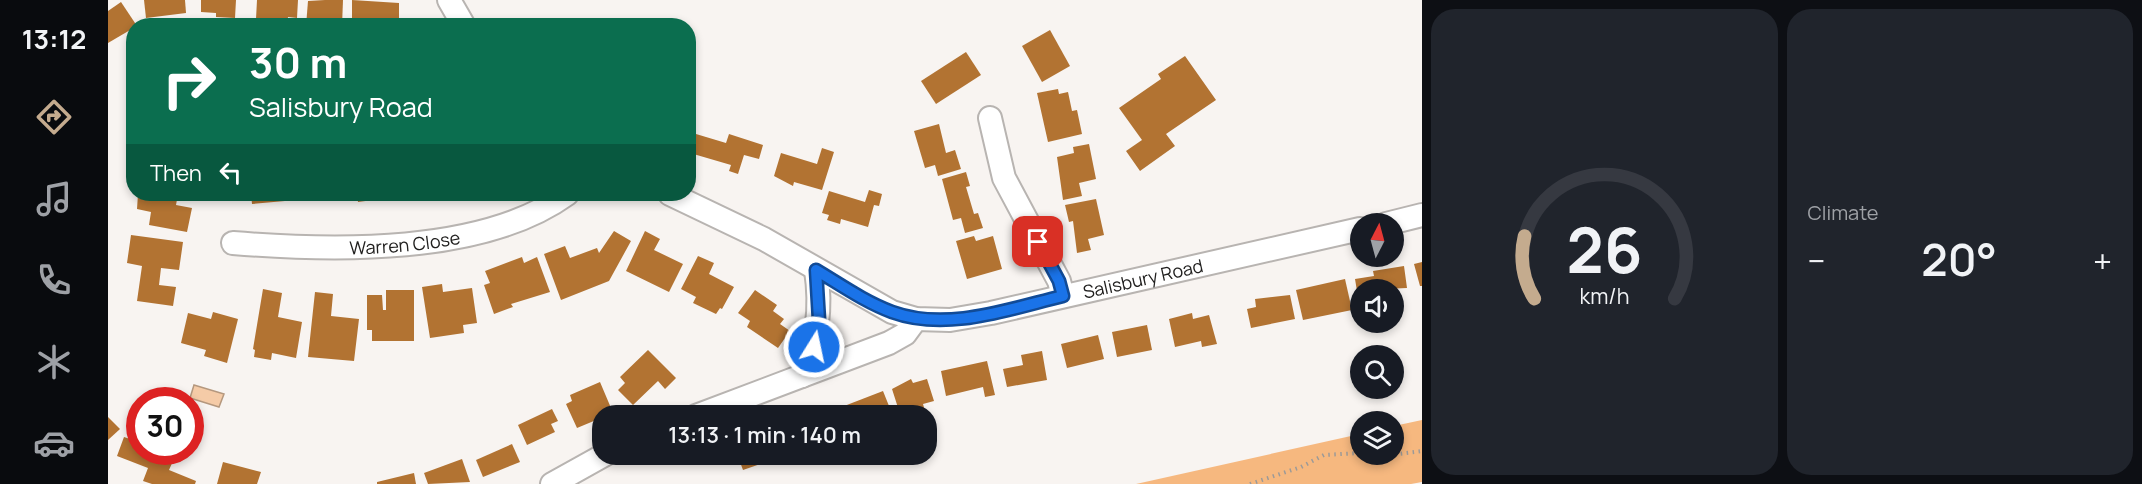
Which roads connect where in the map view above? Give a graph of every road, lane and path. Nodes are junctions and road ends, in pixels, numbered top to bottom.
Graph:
1 (449, 0) edge
2 (459, 18) edge
3 (990, 118) dead end
4 (557, 201) edge
5 (685, 201) edge
6 (1422, 215) edge
7 (1404, 220) edge
8 (1350, 231) edge
9 (233, 243) dead end
10 (816, 270) junction
11 (1063, 296) junction
12 (916, 319) junction
13 (802, 376) junction
14 (725, 405) edge
15 (1422, 451) edge
16 (1404, 453) edge
17 (1350, 454) edge
18 (592, 462) edge
19 (552, 484) edge
20 (1250, 484) edge

1 - 2 street
3 - 11 street
4 - 9 street, Warren Close
5 - 10 street, Salisbury Road
6 - 7 street
8 - 11 street, Salisbury Road
10 - 12 street, Salisbury Road
10 - 13 street
11 - 12 street, Salisbury Road
12 - 13 street
13 - 14 street
15 - 16 path
17 - 20 path
18 - 19 street

